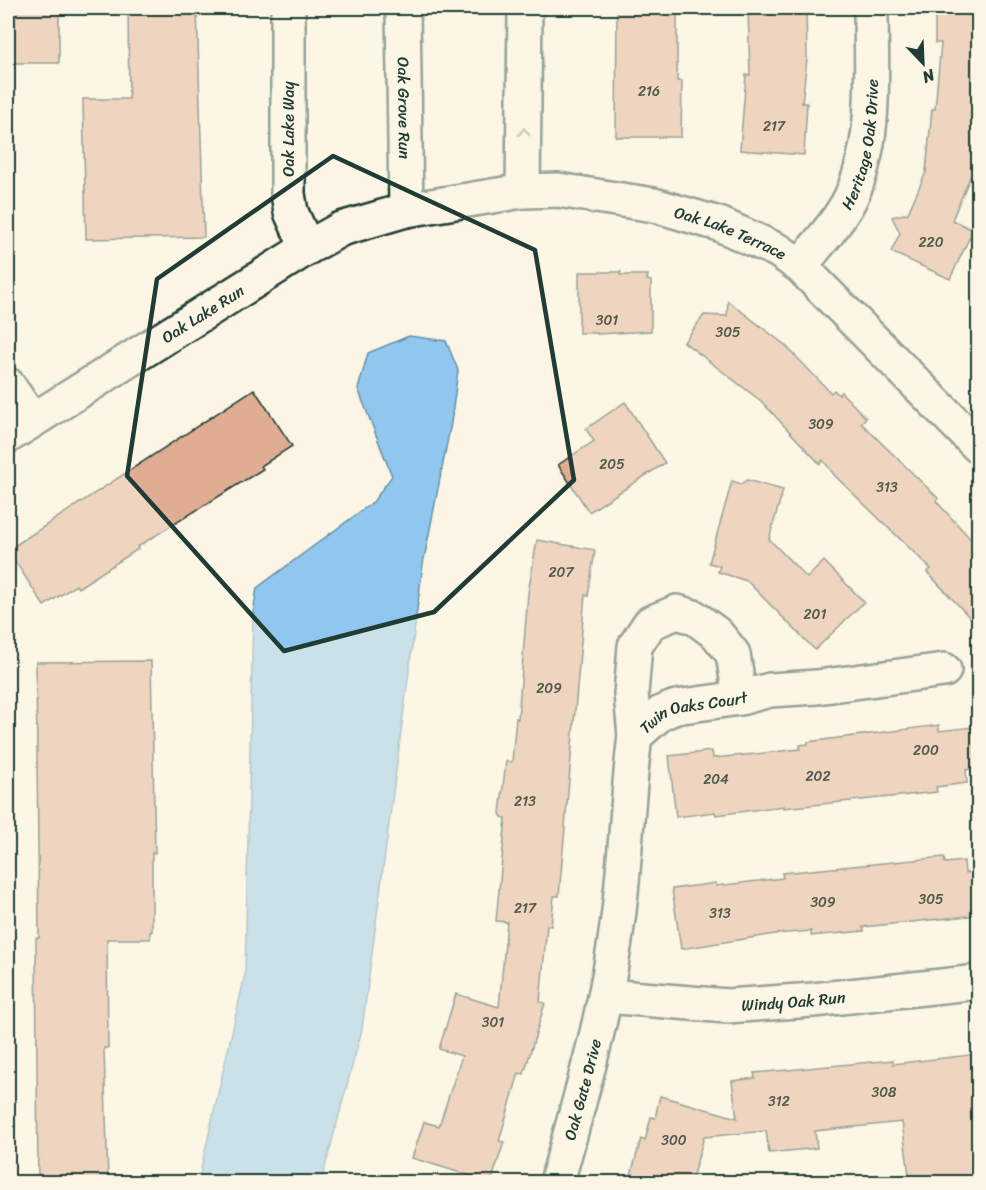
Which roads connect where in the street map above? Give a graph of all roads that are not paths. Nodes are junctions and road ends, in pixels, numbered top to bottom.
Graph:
1 (288, 8) edge
2 (403, 8) edge
3 (525, 8) edge
4 (871, 8) edge
5 (523, 190) junction
6 (406, 210) junction
7 (307, 248) junction
8 (800, 266) junction
9 (8, 385) edge
10 (20, 428) edge
11 (978, 446) edge
12 (944, 670) dead end
13 (740, 698) junction
14 (635, 736) junction
15 (978, 982) edge
16 (606, 996) junction
17 (557, 1182) edge

1 - 7 street, Oak Lake Way
2 - 6 street, Oak Grove Run
5 -> 3 street
4 - 8 street, Heritage Oak Drive
5 - 6 street, Oak Lake Terrace
5 - 8 street, Oak Lake Terrace
6 - 7 street, Oak Lake Run
7 - 10 street, Oak Lake Run
8 - 11 street, Oak Lake Terrace
9 - 10 street
12 - 13 street, Twin Oaks Court
13 - 14 street, Twin Oaks Court
13 - 14 street
14 - 16 street, Twin Oaks Court
15 - 16 street, Windy Oak Run
16 - 17 street, Oak Gate Drive

